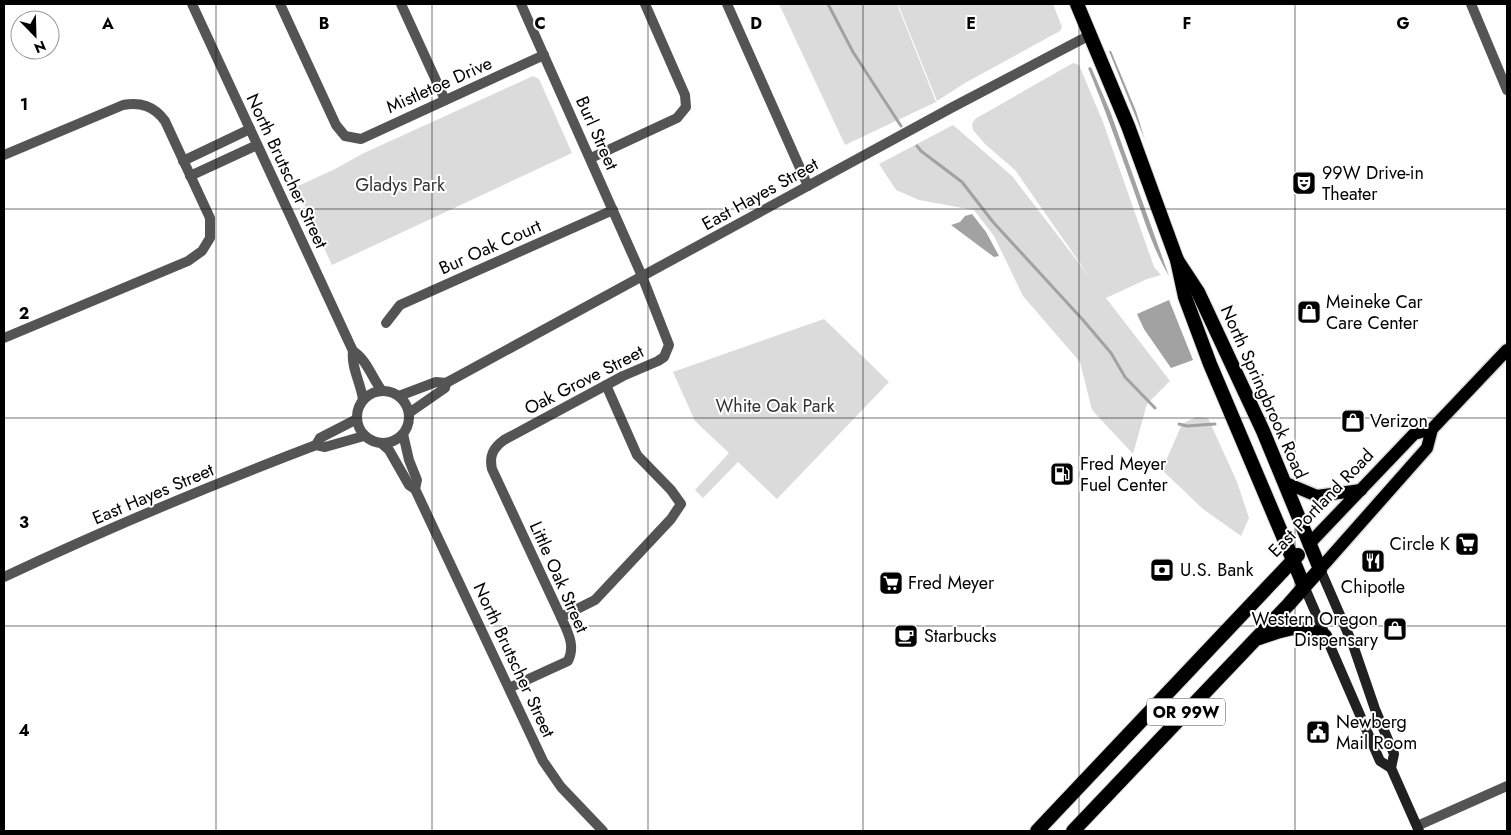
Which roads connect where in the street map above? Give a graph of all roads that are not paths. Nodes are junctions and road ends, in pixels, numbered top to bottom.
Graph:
1 (192, 4) edge
2 (280, 4) edge
3 (401, 4) edge
4 (521, 4) edge
5 (645, 4) edge
6 (726, 4) edge
7 (1077, 4) edge
8 (1472, 4) edge
9 (1090, 35) junction
10 (544, 56) junction
11 (1507, 90) edge
12 (445, 100) junction
13 (250, 129) junction
14 (258, 146) junction
15 (4, 156) edge
16 (590, 158) junction
17 (184, 161) junction
18 (190, 176) junction
19 (808, 186) junction
20 (613, 210) junction
21 (1177, 260) junction
22 (642, 276) junction
23 (1185, 297) junction
24 (386, 323) dead end
25 (1215, 330) junction
26 (4, 338) edge
27 (1507, 350) edge
28 (353, 352) junction
29 (446, 383) junction
30 (606, 385) junction
31 (382, 391) junction
32 (399, 396) junction
33 (363, 400) junction
34 (409, 413) junction
35 (357, 419) junction
36 (1432, 429) junction
37 (403, 434) junction
38 (364, 436) junction
39 (381, 443) junction
40 (316, 445) junction
41 (496, 446) joint
42 (1286, 483) junction
43 (415, 489) junction
44 (1360, 490) junction
45 (1309, 544) junction
46 (1294, 560) junction
47 (1320, 569) junction
48 (4, 577) edge
49 (1304, 586) junction
50 (561, 617) junction
51 (1325, 636) junction
52 (1256, 639) junction
53 (509, 688) junction
54 (1391, 768) junction
55 (1507, 786) edge
56 (1418, 829) edge
57 (603, 831) edge
58 (1037, 831) edge
59 (1073, 831) edge

1 - 13 street, North Brutscher Street
2 - 12 street, Mistletoe Drive
3 - 12 street
4 - 10 street, Burl Street
5 - 16 street
6 - 19 street
7 - 9 highway, North Springbrook Road
8 - 11 street
9 - 19 street, East Hayes Street
9 - 21 highway, North Springbrook Road
10 - 12 street, Mistletoe Drive
10 - 16 street, Burl Street
13 - 14 street, North Brutscher Street
13 - 17 street
14 - 18 street
14 - 28 street, North Brutscher Street
15 - 17 street
16 - 20 street, Burl Street
17 - 18 street
18 - 26 street
19 - 22 street, East Hayes Street
20 - 22 street, Burl Street
20 - 24 street, Bur Oak Court
21 - 23 highway, North Springbrook Road
21 - 25 highway, North Springbrook Road
22 - 29 street, East Hayes Street
22 - 30 street, Oak Grove Street
23 - 25 highway
23 - 46 highway, North Springbrook Road
25 - 42 highway, North Springbrook Road
27 - 36 main road, East Portland Road / OR 99W
28 - 31 street, North Brutscher Street
28 - 33 street, North Brutscher Street
29 - 32 street, East Hayes Street
29 - 34 street, East Hayes Street
30 - 41 street, Oak Grove Street
30 - 50 street
31 - 32 street
31 - 33 street
32 - 34 street
33 - 35 street
34 - 37 street
35 - 38 street
35 - 40 street, East Hayes Street
36 - 44 main road, East Portland Road / OR 99W
36 - 47 main road, East Portland Road / OR 99W
37 - 39 street
37 - 43 street, North Brutscher Street
38 - 39 street
38 - 40 street, East Hayes Street
39 - 43 street, North Brutscher Street
40 - 48 street, East Hayes Street
41 - 50 street, Little Oak Street
42 - 44 main road
42 - 45 highway, North Springbrook Road
43 - 53 street, North Brutscher Street
44 - 45 main road, East Portland Road / OR 99W
45 - 46 highway, East Portland Road / OR 99W
45 - 47 highway, North Springbrook Road
46 - 49 highway, North Springbrook Road
46 - 58 highway, East Portland Road / OR 99W
47 - 49 highway, East Portland Road / OR 99W
47 - 54 main road, North Springbrook Road
49 - 51 main road, North Springbrook Road
49 - 52 highway, East Portland Road / OR 99W
50 - 53 street, Little Oak Street
51 - 52 highway
51 - 54 main road, North Springbrook Road
52 - 59 highway, East Portland Road / OR 99W
53 - 57 street, North Brutscher Street
54 - 56 main road, North Springbrook Road
55 - 56 street

